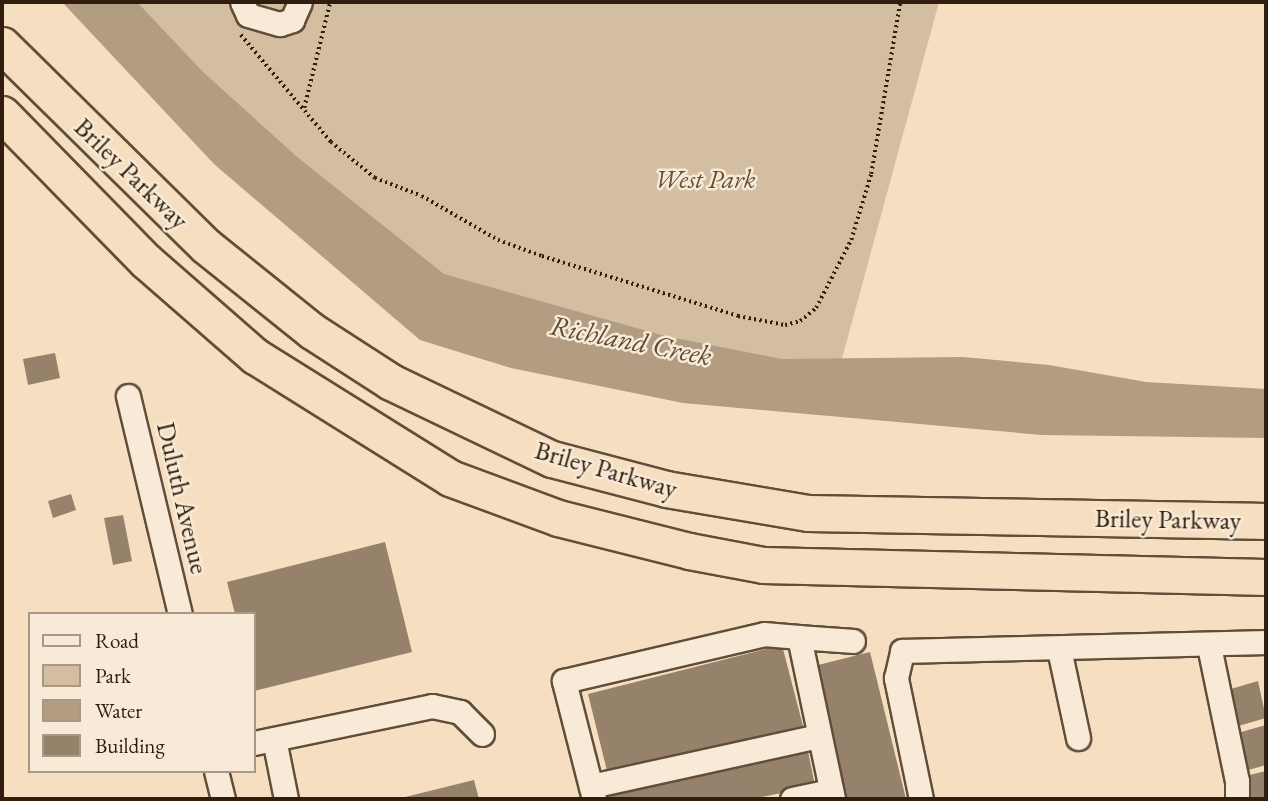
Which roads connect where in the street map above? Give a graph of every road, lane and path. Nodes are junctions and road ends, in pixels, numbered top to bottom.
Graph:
1 (242, 2) edge
2 (300, 2) edge
3 (330, 2) edge
4 (900, 2) edge
5 (238, 32) dead end
6 (2, 45) edge
7 (304, 108) junction
8 (2, 114) edge
9 (128, 396) dead end
10 (1266, 520) edge
11 (1257, 577) edge
12 (180, 612) edge
13 (799, 638) junction
14 (853, 641) dead end
15 (1266, 642) edge
16 (1209, 646) junction
17 (1059, 649) junction
18 (482, 734) dead end
19 (819, 736) junction
20 (1078, 737) dead end
21 (264, 741) edge
22 (216, 773) edge
23 (592, 793) edge
24 (832, 795) edge
25 (223, 799) edge
26 (286, 799) edge
27 (792, 799) edge
28 (921, 799) edge
29 (1237, 799) edge

1 - 2 street
3 - 7 path
4 - 7 path
5 - 7 path
6 - 10 highway, Briley Parkway
8 - 11 highway, Briley Parkway
9 - 12 street, Duluth Avenue
13 - 14 street
13 - 19 street
13 - 23 street
15 - 16 street
16 - 17 street
16 - 29 street
17 - 20 street
17 - 28 street
18 - 21 street
19 - 23 street
19 - 24 street
21 - 26 street
22 - 25 street
24 - 27 street

